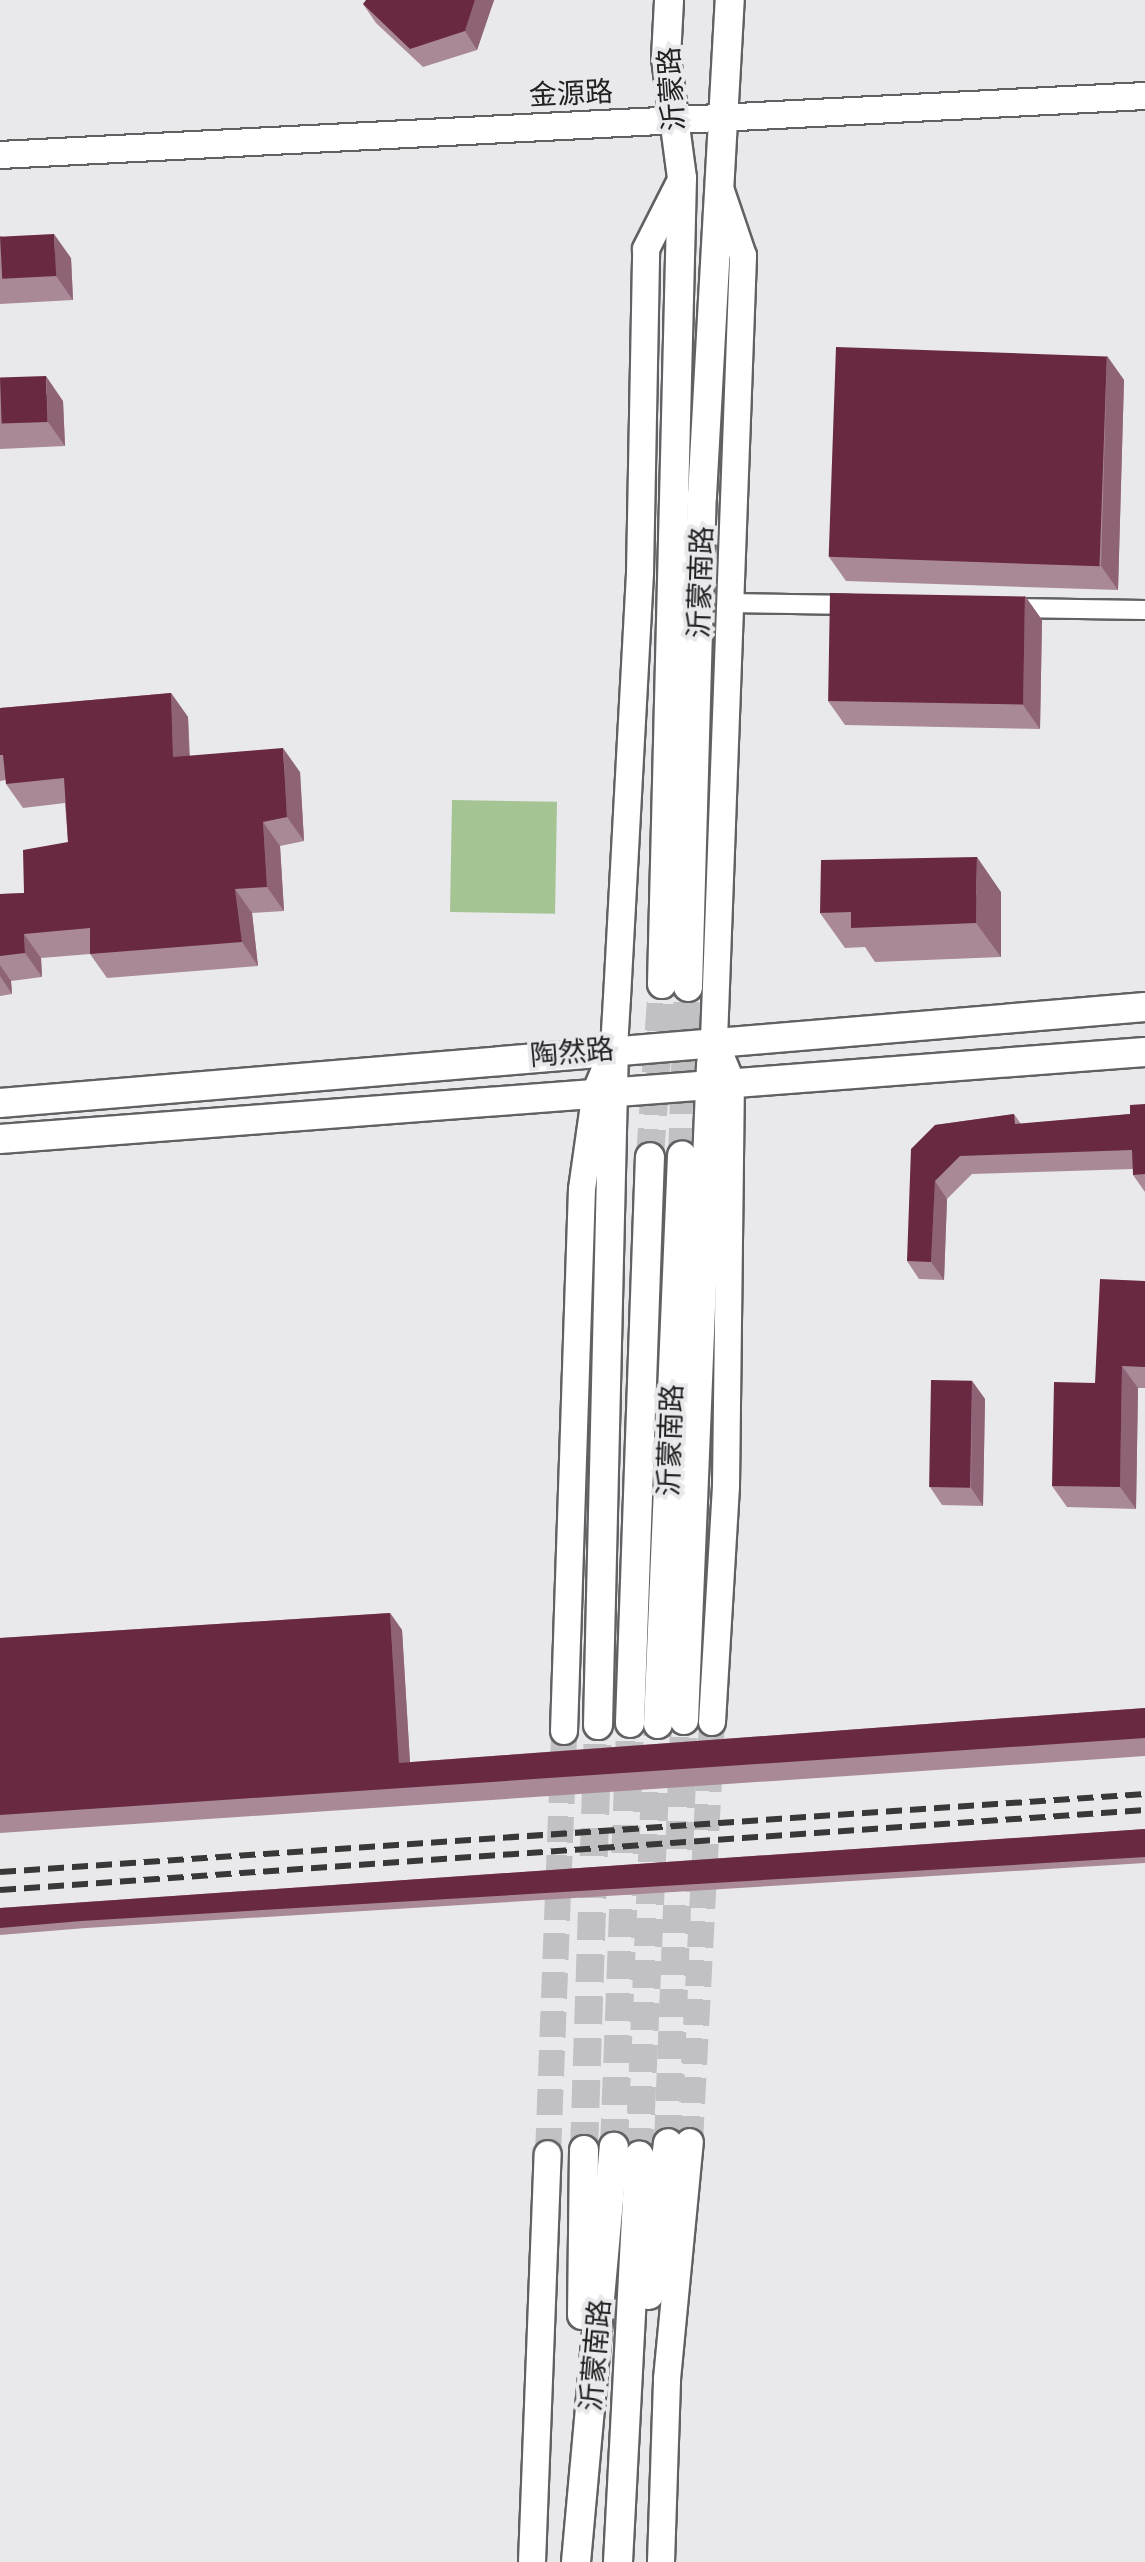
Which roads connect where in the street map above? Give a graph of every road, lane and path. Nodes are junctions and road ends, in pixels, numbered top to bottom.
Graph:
1 (669, 0) edge
2 (730, 0) edge
3 (1145, 96) edge
4 (720, 116) junction
5 (670, 120) junction
6 (0, 155) edge
7 (716, 177) junction
8 (682, 178) junction
9 (728, 603) junction
10 (873, 605) edge
11 (983, 607) edge
12 (1145, 610) edge
13 (1145, 1007) edge
14 (714, 1040) junction
15 (614, 1048) junction
16 (1145, 1052) edge
17 (720, 1081) junction
18 (607, 1090) junction
19 (0, 1103) edge
20 (0, 1139) edge
21 (682, 1156) tunnel mouth
22 (650, 1157) tunnel mouth
23 (712, 1722) tunnel mouth
24 (630, 1723) tunnel mouth
25 (598, 1725) tunnel mouth
26 (564, 1731) tunnel mouth
27 (679, 2142) joint
28 (584, 2150) tunnel mouth
29 (548, 2154) tunnel mouth
30 (578, 2528) junction
31 (618, 2529) junction
32 (532, 2562) edge
33 (576, 2562) edge
34 (618, 2562) edge
35 (661, 2562) edge

1 - 5 main road, 沂蒙路
2 - 4 main road, 沂蒙路
3 - 4 street, 金源路
4 - 5 street, 金源路
4 - 7 main road, 沂蒙路
5 - 6 street, 金源路
5 - 8 main road, 沂蒙路
7 - 8 main road, 沂蒙南路
7 - 9 street
8 - 15 street
9 - 10 street
9 - 14 street
11 - 12 street
13 - 14 main road, 陶然路
14 - 15 main road, 陶然路
14 - 17 main road
15 - 18 main road
15 - 19 main road, 陶然路
16 - 17 main road, 陶然路
17 - 18 main road, 陶然路
17 - 21 main road, 沂蒙南路
17 - 23 street
18 - 20 main road, 陶然路
18 - 25 main road
18 - 26 street
22 - 24 main road, 沂蒙南路
27 - 31 main road
27 - 35 street
28 - 30 main road
29 - 32 street
30 - 31 main road, 沂蒙南路
30 - 33 main road, 沂蒙南路
31 - 34 main road, 沂蒙南路

